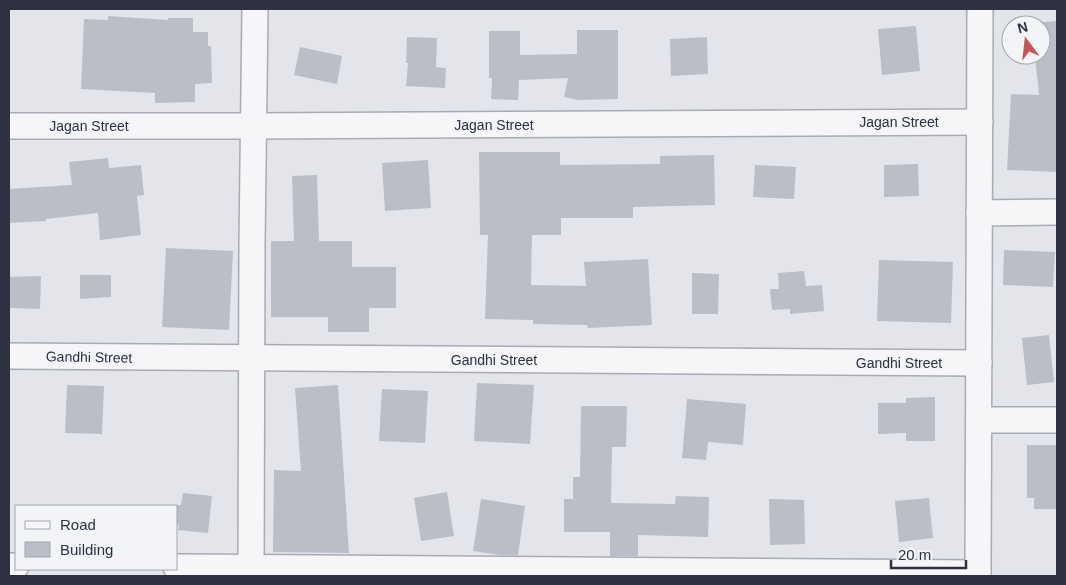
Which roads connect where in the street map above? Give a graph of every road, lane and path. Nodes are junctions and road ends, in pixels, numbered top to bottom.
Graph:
1 (255, 9) edge
2 (980, 9) edge
3 (980, 122) junction
4 (9, 126) edge
5 (254, 126) junction
6 (1057, 212) edge
7 (979, 213) junction
8 (9, 356) edge
9 (253, 359) junction
10 (979, 363) junction
11 (979, 420) junction
12 (1057, 420) edge
13 (178, 567) edge
14 (251, 572) edge
15 (978, 574) edge

1 - 5 street
2 - 3 street
3 - 5 street, Jagan Street
3 - 7 street
4 - 5 street, Jagan Street
5 - 9 street
6 - 7 street
7 - 10 street
8 - 9 street, Gandhi Street
9 - 10 street, Gandhi Street
9 - 14 street
10 - 11 street
11 - 12 street
11 - 15 street
13 - 14 street
14 - 15 street

